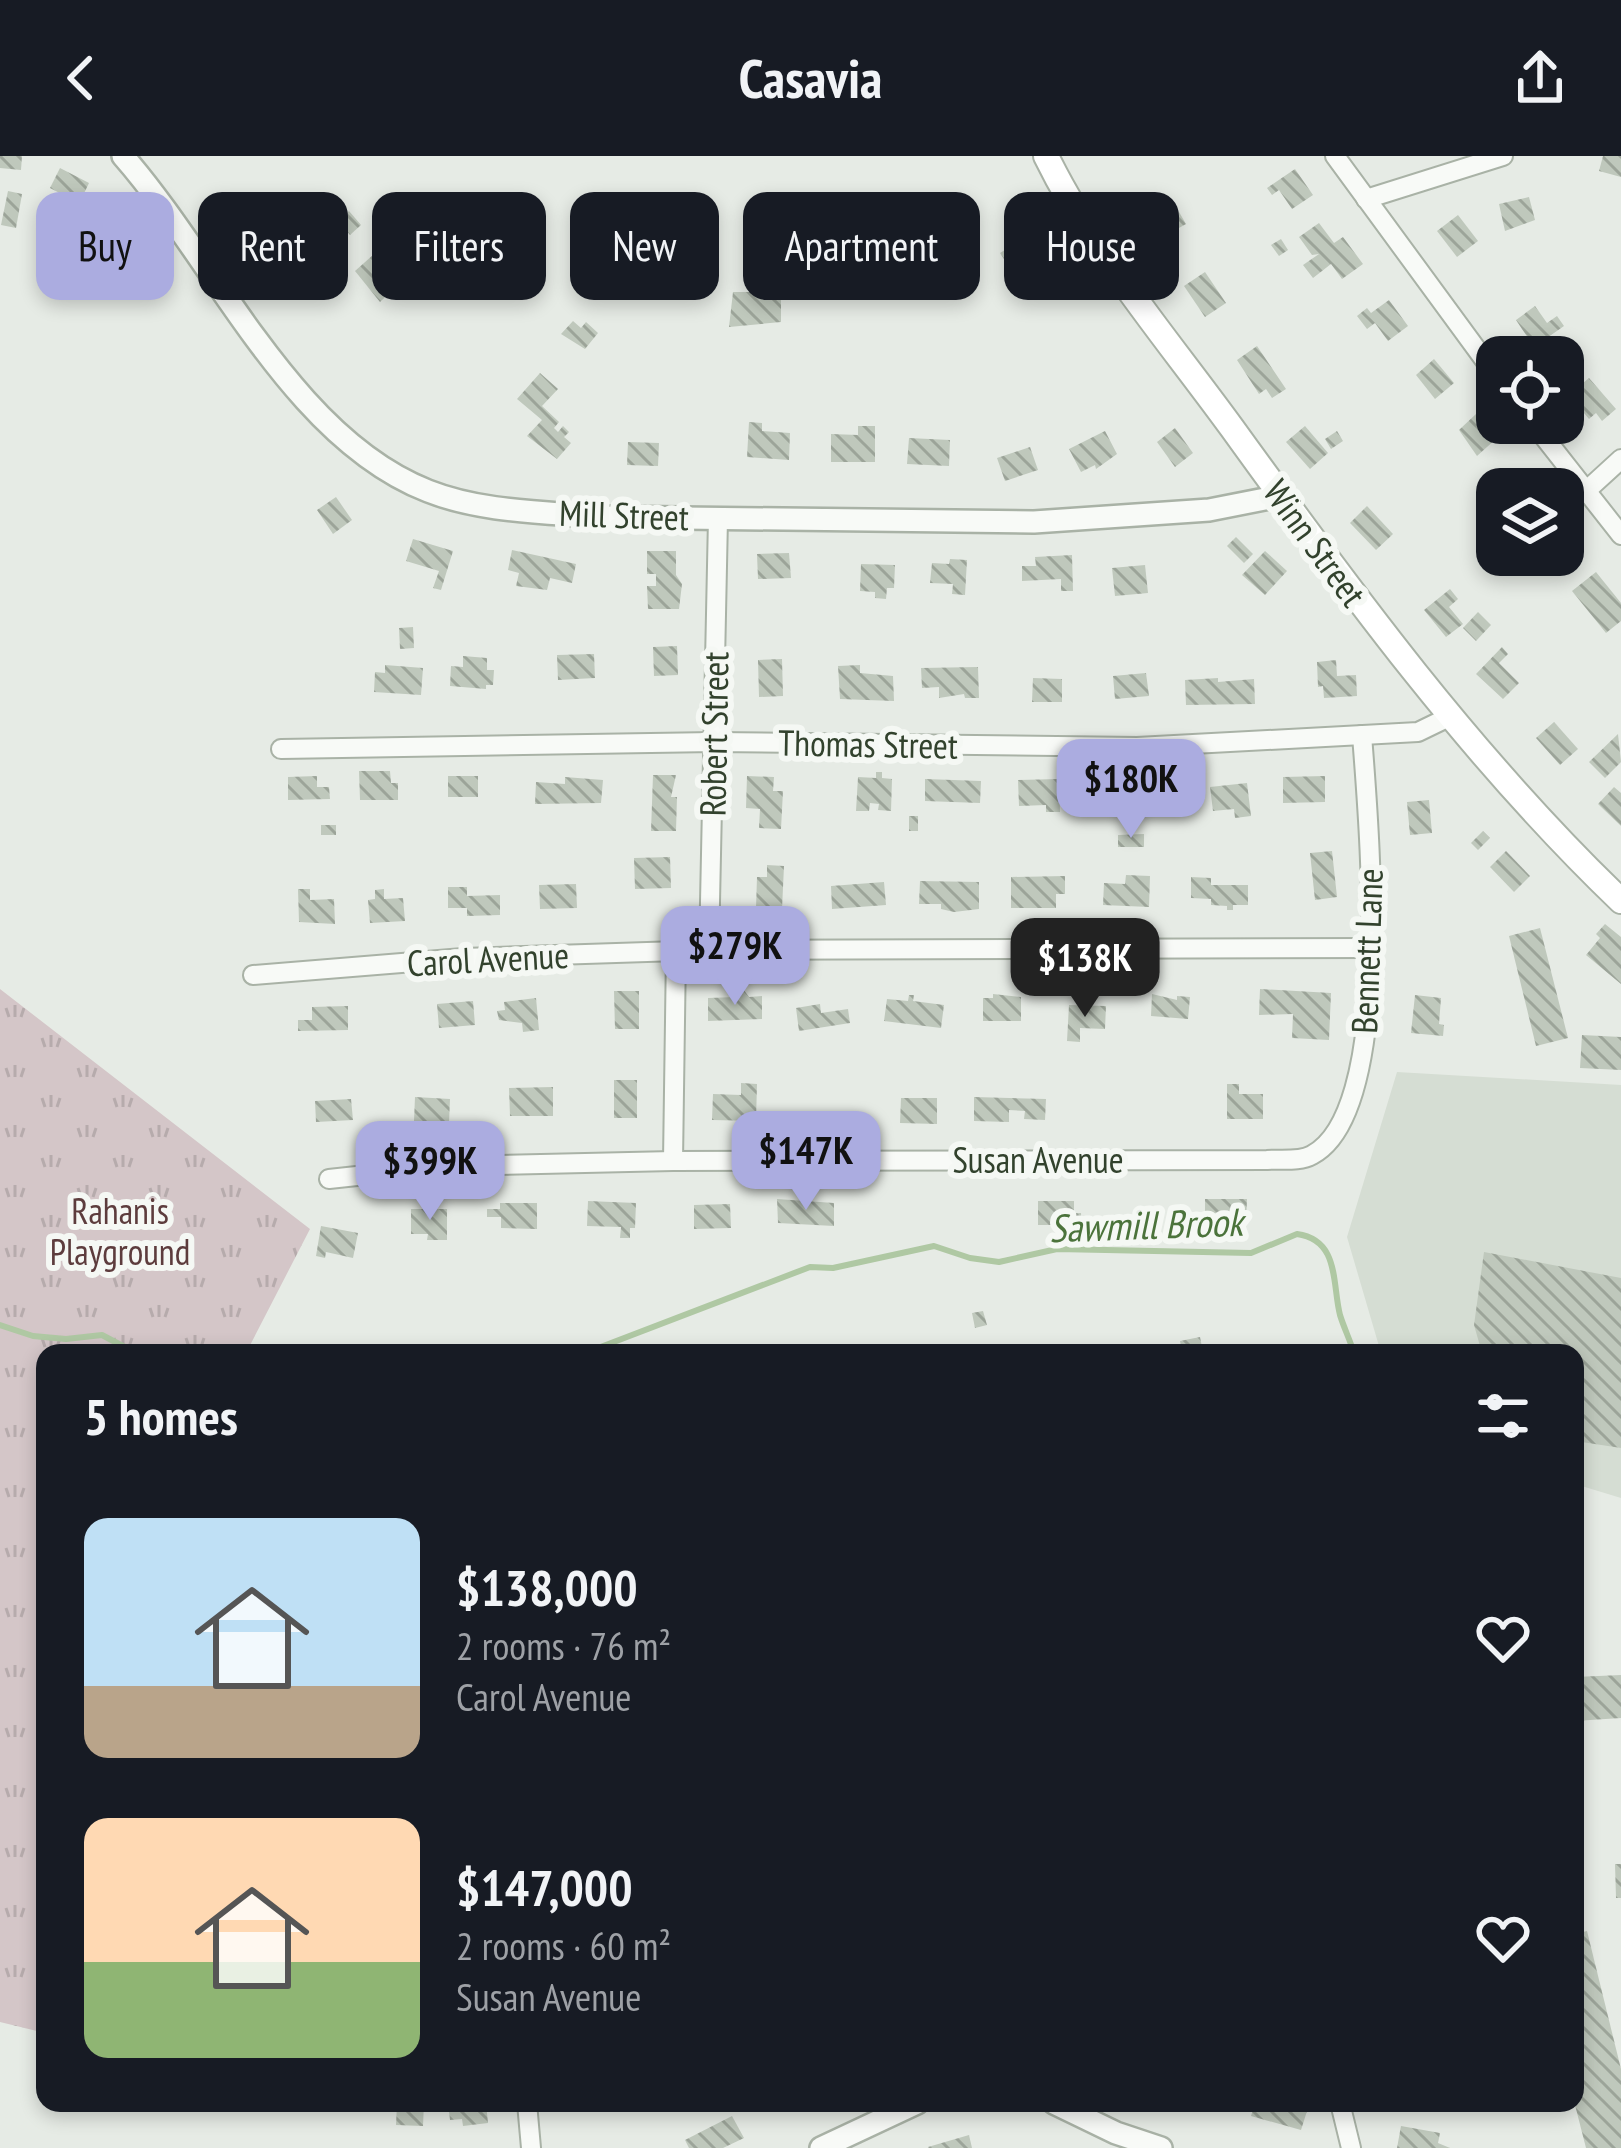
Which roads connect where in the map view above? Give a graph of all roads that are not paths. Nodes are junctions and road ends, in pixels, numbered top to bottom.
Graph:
1 (123, 156) edge
2 (1046, 156) edge
3 (1335, 156) edge
4 (1503, 156) edge
5 (1366, 199) junction
6 (1476, 348) edge
7 (1549, 444) edge
8 (1621, 459) edge
9 (1586, 491) junction
10 (1280, 496) junction
11 (718, 518) junction
12 (1621, 535) edge
13 (1451, 716) junction
14 (1362, 735) junction
15 (714, 742) junction
16 (281, 749) dead end
17 (1621, 901) edge
18 (1370, 948) junction
19 (709, 950) junction
20 (676, 951) junction
21 (253, 975) dead end
22 (1314, 1154) joint
23 (673, 1161) junction
24 (329, 1179) dead end
25 (528, 2112) edge
26 (898, 2112) edge
27 (1073, 2112) edge
28 (1342, 2112) edge
29 (531, 2148) edge
30 (820, 2148) edge
31 (1161, 2148) edge
32 (1351, 2148) edge

1 - 11 street, Mill Street
2 - 10 main road, Winn Street
3 - 5 street
4 - 5 street
5 - 6 street
7 - 9 street
8 - 9 street
9 - 12 street
10 - 11 street, Mill Street
10 - 13 main road, Winn Street
11 - 15 street, Robert Street
13 - 14 street, Thomas Street
13 - 17 main road, Winn Street
14 - 15 street, Thomas Street
14 - 18 street, Bennett Lane
15 - 16 street, Thomas Street
15 - 19 street, Robert Street
18 - 19 street, Carol Avenue
18 - 22 street, Bennett Lane
19 - 20 street, Carol Avenue
20 - 21 street, Carol Avenue
20 - 23 street
22 - 23 street, Susan Avenue
23 - 24 street, Susan Avenue
25 - 29 street
26 - 30 street
27 - 31 street
28 - 32 street

